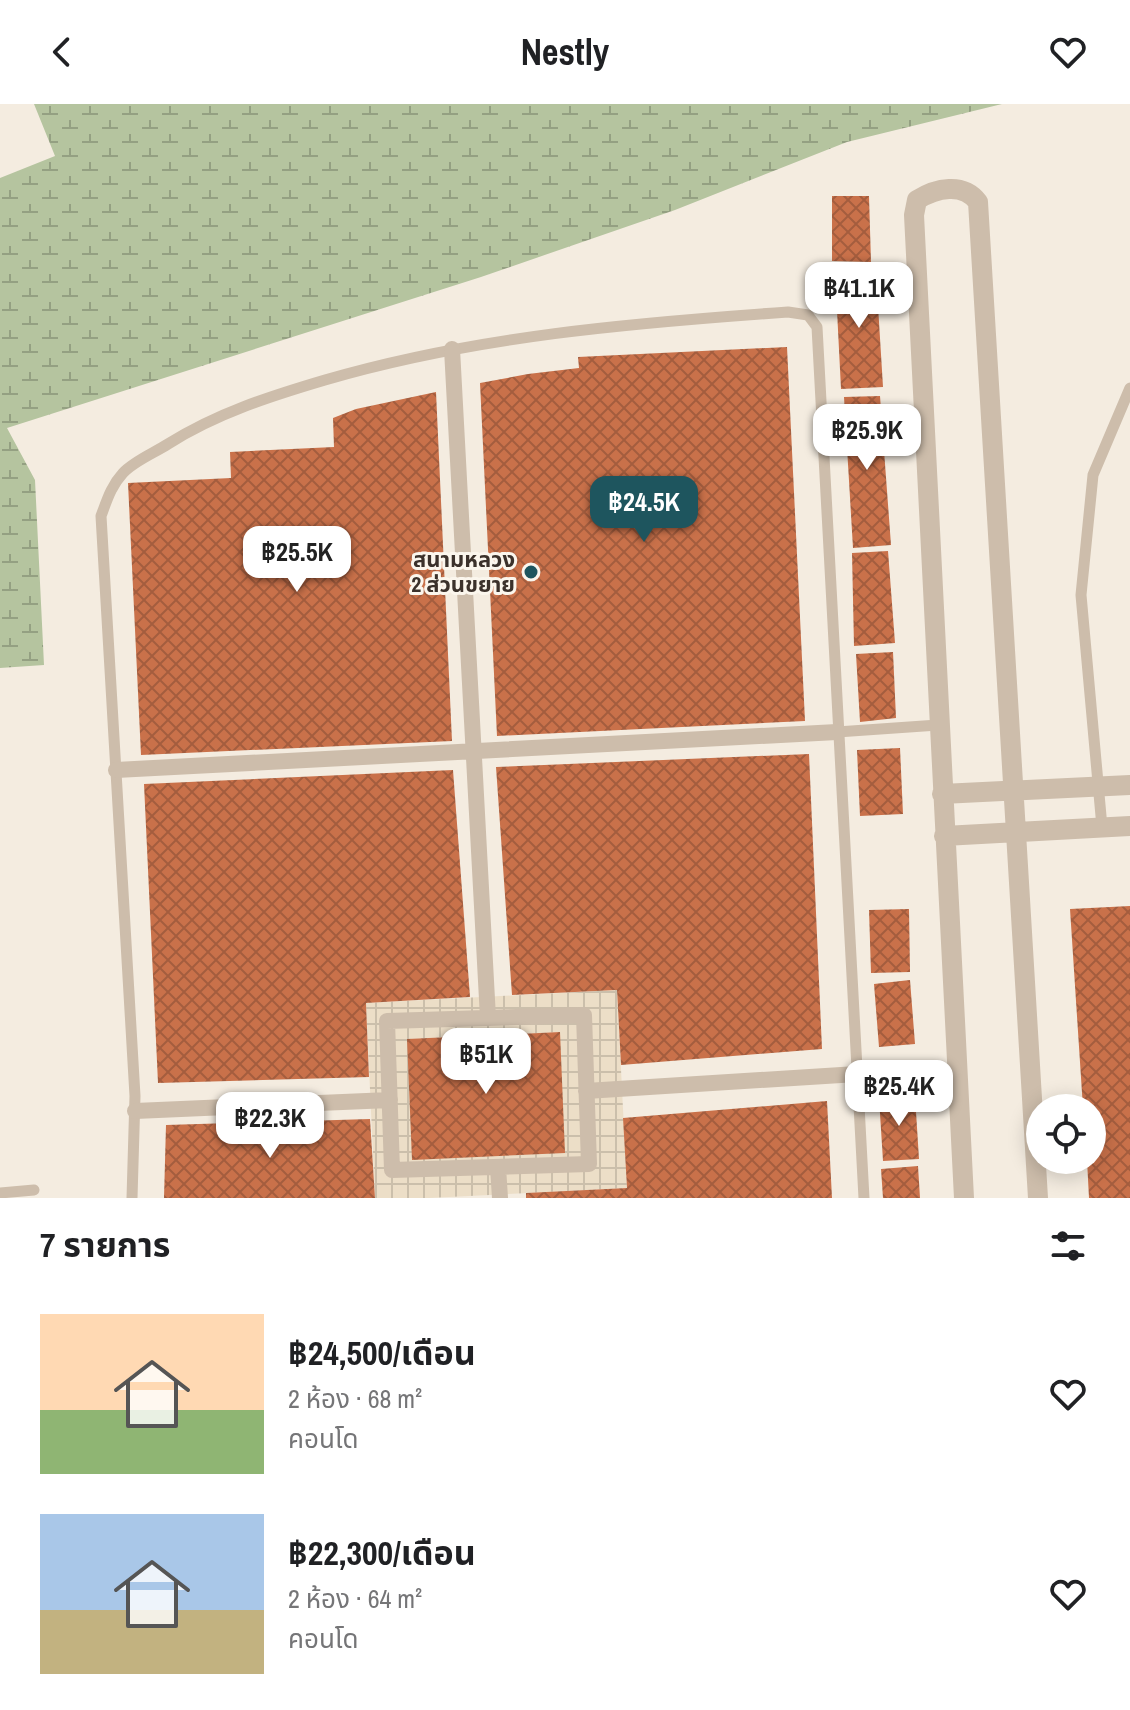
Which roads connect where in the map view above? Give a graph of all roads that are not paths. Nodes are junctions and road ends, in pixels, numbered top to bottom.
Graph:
1 (452, 349) junction
2 (1130, 388) edge
3 (938, 725) junction
4 (837, 732) junction
5 (474, 751) junction
6 (116, 770) junction
7 (1130, 785) edge
8 (1098, 786) junction
9 (1013, 791) junction
10 (942, 794) junction
11 (1130, 826) edge
12 (1102, 827) junction
13 (1016, 832) junction
14 (944, 836) junction
15 (488, 1018) junction
16 (857, 1074) junction
17 (586, 1091) junction
18 (390, 1100) junction
19 (135, 1111) junction
20 (498, 1167) junction
21 (34, 1190) dead end
22 (0, 1193) edge
23 (132, 1198) edge
24 (500, 1198) edge
25 (864, 1198) edge
26 (964, 1198) edge
27 (1038, 1198) edge

1 - 4 lane
1 - 5 street
1 - 6 lane
2 - 8 lane
3 - 4 lane
3 - 9 street
3 - 10 street
4 - 5 street
4 - 16 lane
5 - 6 street
5 - 15 street
6 - 19 lane
7 - 8 street
8 - 9 street
8 - 12 lane
9 - 10 street
9 - 13 street
10 - 14 street
11 - 12 street
12 - 13 street
13 - 14 street
13 - 27 street
14 - 26 street
15 - 17 street
15 - 18 street
16 - 17 street
16 - 25 lane
17 - 20 street
18 - 19 street
18 - 20 street
19 - 23 lane
20 - 24 street
21 - 22 lane

